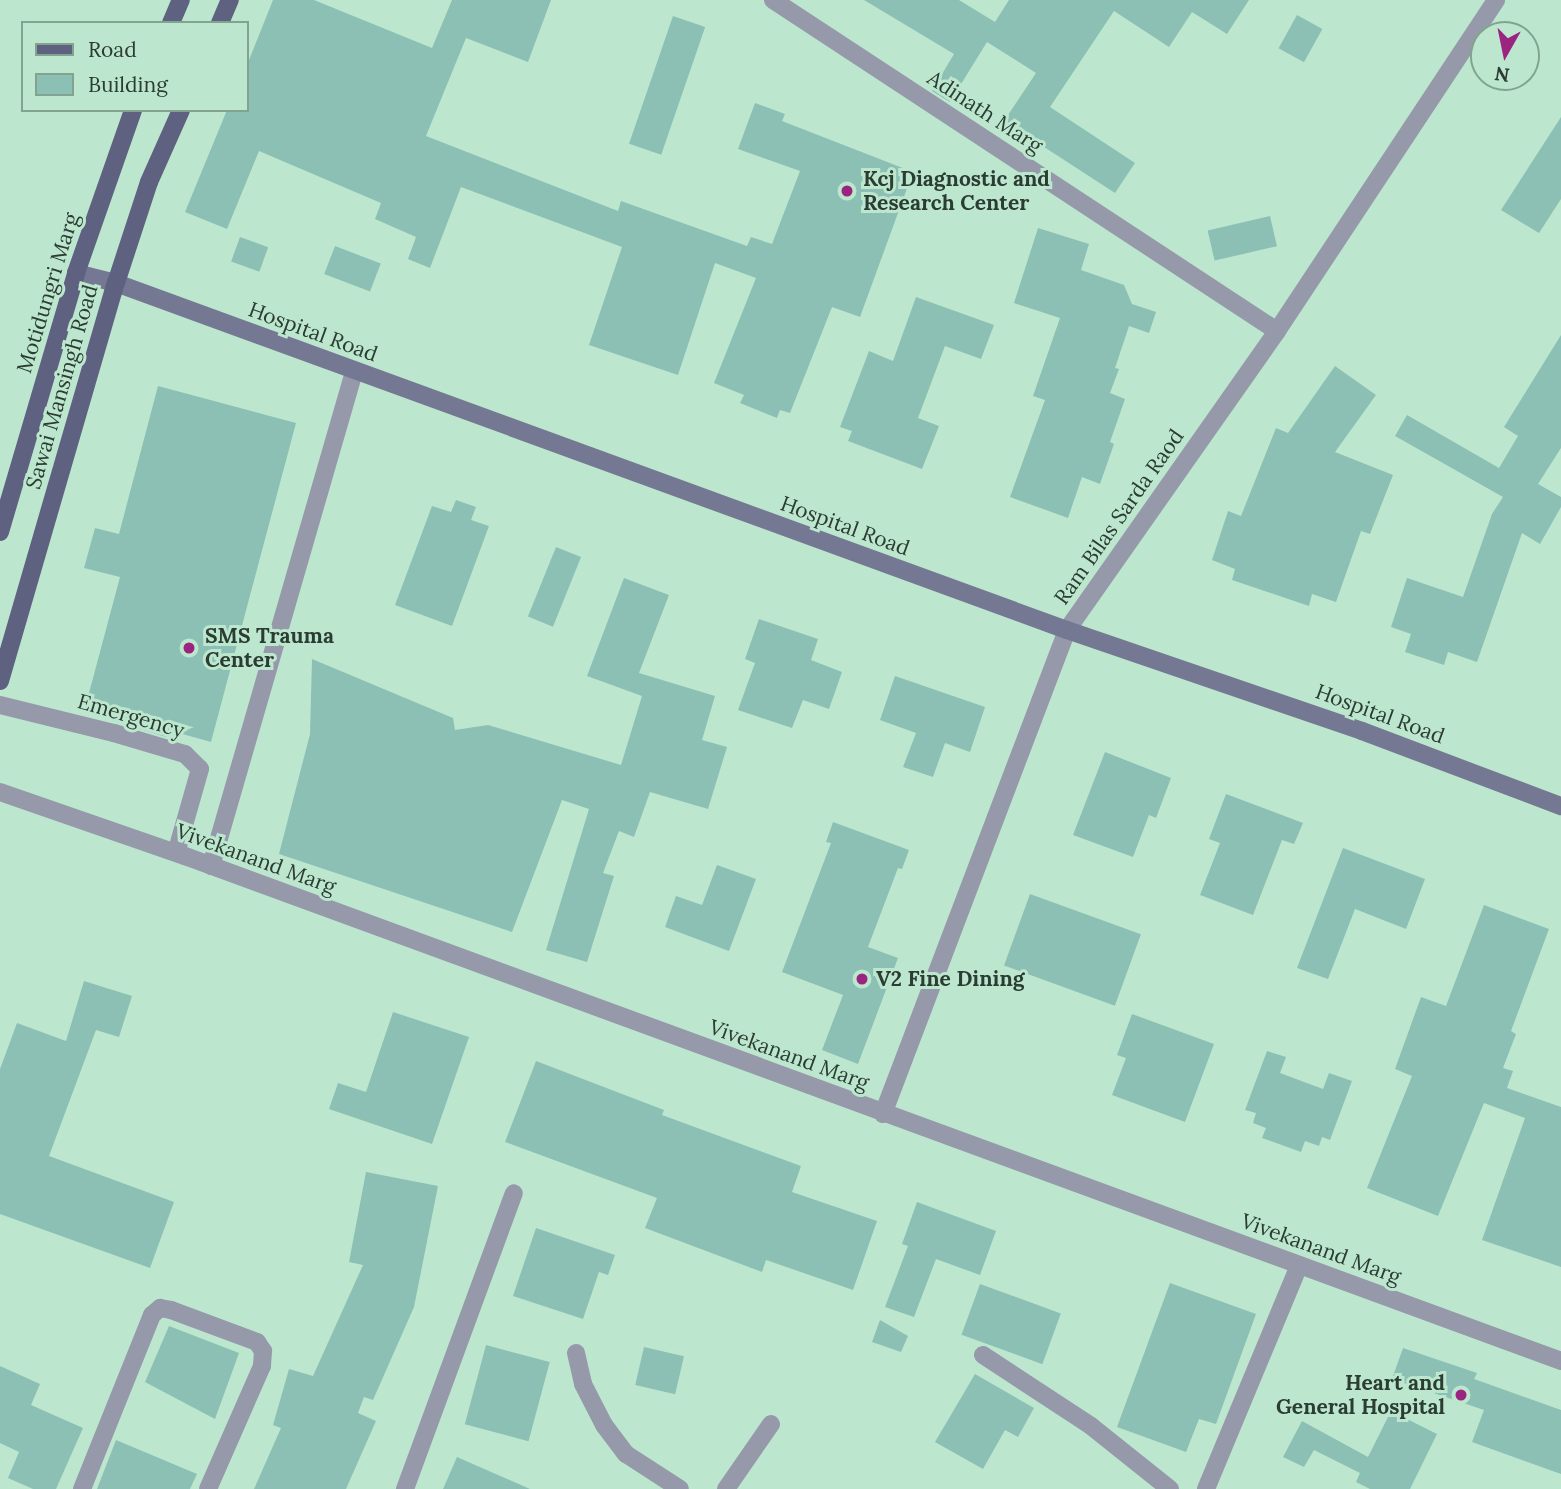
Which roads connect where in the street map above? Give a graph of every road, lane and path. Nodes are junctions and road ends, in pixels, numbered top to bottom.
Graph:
1 (181, 0) edge
2 (230, 0) edge
3 (773, 0) edge
4 (1496, 0) edge
5 (172, 21) edge
6 (221, 21) edge
7 (132, 112) edge
8 (180, 112) edge
9 (76, 273) junction
10 (116, 283) junction
11 (1277, 331) junction
12 (354, 372) junction
13 (0, 532) edge
14 (1067, 630) junction
15 (0, 681) edge
16 (0, 705) edge
17 (0, 792) edge
18 (1561, 806) edge
19 (176, 853) junction
20 (211, 866) junction
21 (883, 1114) junction
22 (514, 1193) dead end
23 (1299, 1266) junction
24 (576, 1353) dead end
25 (983, 1355) dead end
26 (1561, 1361) edge
27 (771, 1424) dead end
28 (82, 1489) edge
29 (208, 1489) edge
30 (405, 1489) edge
31 (680, 1489) edge
32 (726, 1489) edge
33 (1170, 1489) edge
34 (1206, 1489) edge

1 - 5 main road
2 - 6 main road
3 - 11 street, Adinath Marg
4 - 11 street, Ram Bilas Sarda Raod
7 - 9 main road, Motidungri Marg
8 - 10 main road, Sawai Mansingh Road
9 - 10 street, Hospital Road
9 - 13 main road, Motidungri Marg
10 - 12 street, Hospital Road
10 - 15 main road, Sawai Mansingh Road
11 - 14 street, Ram Bilas Sarda Raod
12 - 14 street, Hospital Road
12 - 20 street
14 - 18 street, Hospital Road
14 - 21 street, Ram Bilas Sarda Raod
16 - 19 street, Emergency
17 - 19 street, Vivekanand Marg
19 - 20 street, Vivekanand Marg
20 - 21 street, Vivekanand Marg
21 - 23 street, Vivekanand Marg
22 - 30 street
23 - 26 street, Vivekanand Marg
23 - 34 street
24 - 31 street
25 - 33 street
27 - 32 street
28 - 29 street

